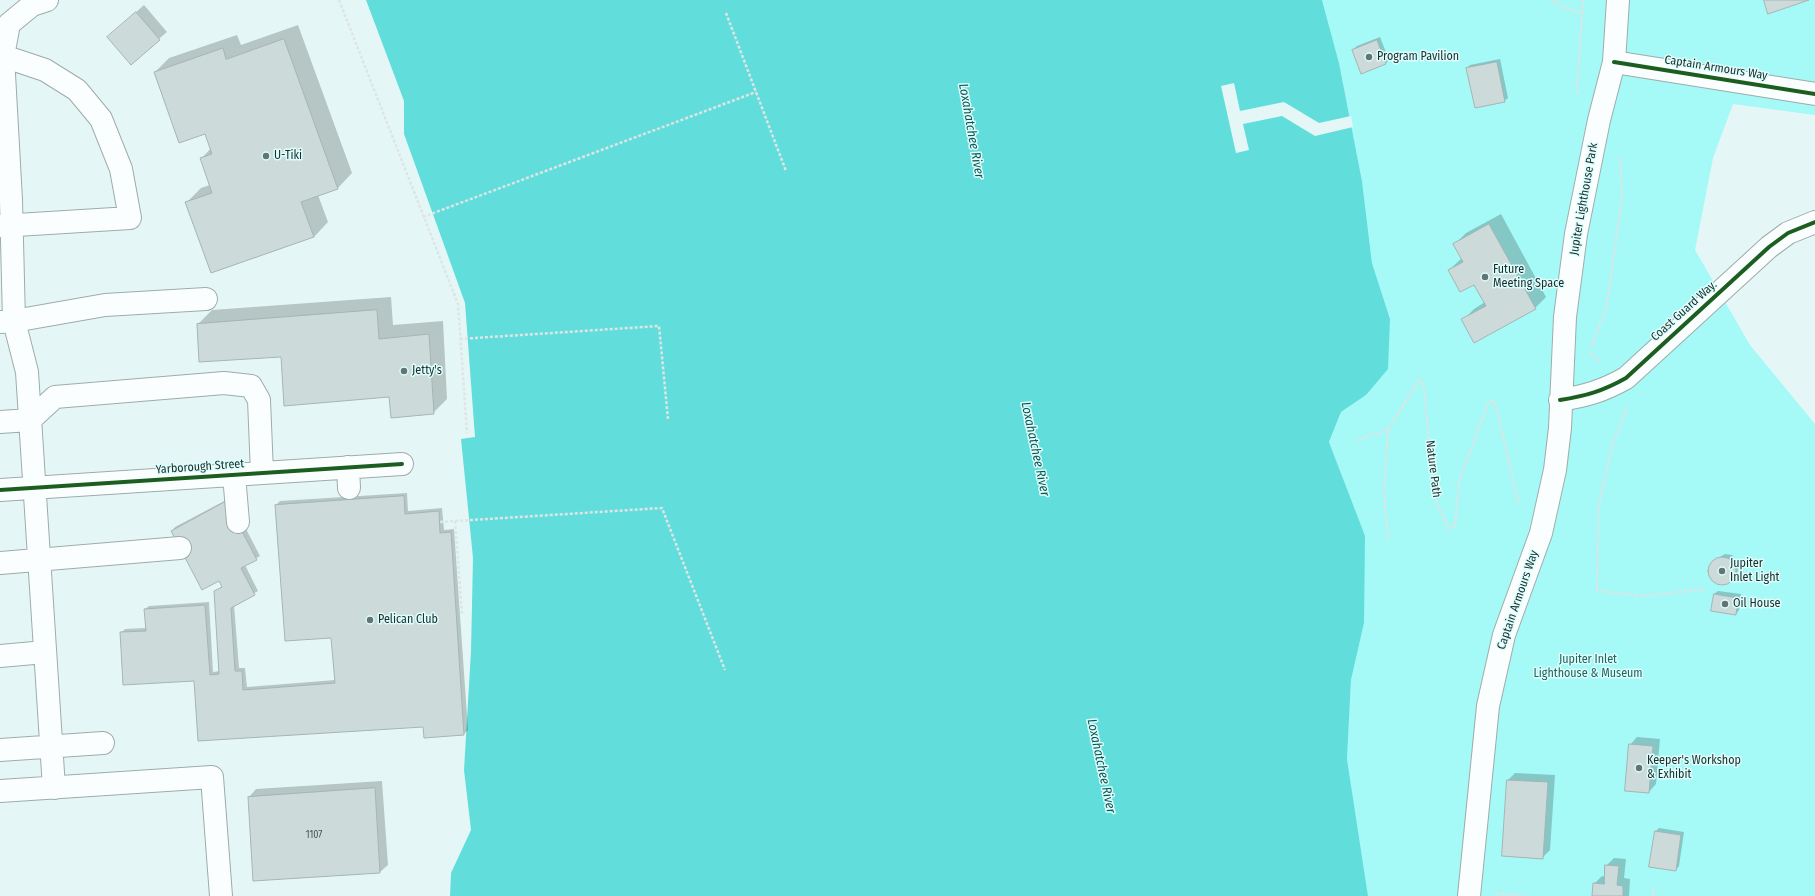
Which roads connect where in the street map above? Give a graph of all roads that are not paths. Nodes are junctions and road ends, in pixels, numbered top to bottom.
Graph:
1 (47, 0) edge
2 (1618, 0) edge
3 (1, 56) edge
4 (1614, 62) junction
5 (1815, 94) edge
6 (4, 141) edge
7 (1815, 222) edge
8 (6, 226) edge
9 (206, 299) dead end
10 (7, 322) edge
11 (1560, 400) junction
12 (30, 420) junction
13 (0, 422) edge
14 (402, 464) dead end
15 (262, 473) junction
16 (234, 475) junction
17 (34, 488) junction
18 (0, 490) edge
19 (238, 522) dead end
20 (180, 548) dead end
21 (39, 560) junction
22 (0, 563) edge
23 (45, 652) junction
24 (0, 656) edge
25 (103, 743) dead end
26 (52, 747) junction
27 (0, 750) edge
28 (54, 788) junction
29 (0, 791) edge
30 (1470, 893) edge
31 (221, 896) edge

1 - 3 street
2 - 4 street, Jupiter Lighthouse Park
3 - 6 street
3 - 8 street
4 - 5 street, Captain Armours Way
4 - 11 street, Jupiter Lighthouse Park
6 - 8 street
7 - 11 street, Coast Guard Way.
8 - 10 street
9 - 10 street
10 - 12 street
11 - 30 street, Captain Armours Way
12 - 13 street
12 - 15 street
12 - 17 street
14 - 15 street, Yarborough Street
15 - 16 street, Yarborough Street
16 - 17 street, Yarborough Street
16 - 19 street
17 - 18 street, Yarborough Street
17 - 21 street
20 - 21 street
21 - 22 street
21 - 23 street
23 - 24 street
23 - 26 street
25 - 26 street
26 - 27 street
26 - 28 street
28 - 29 street
28 - 31 street

